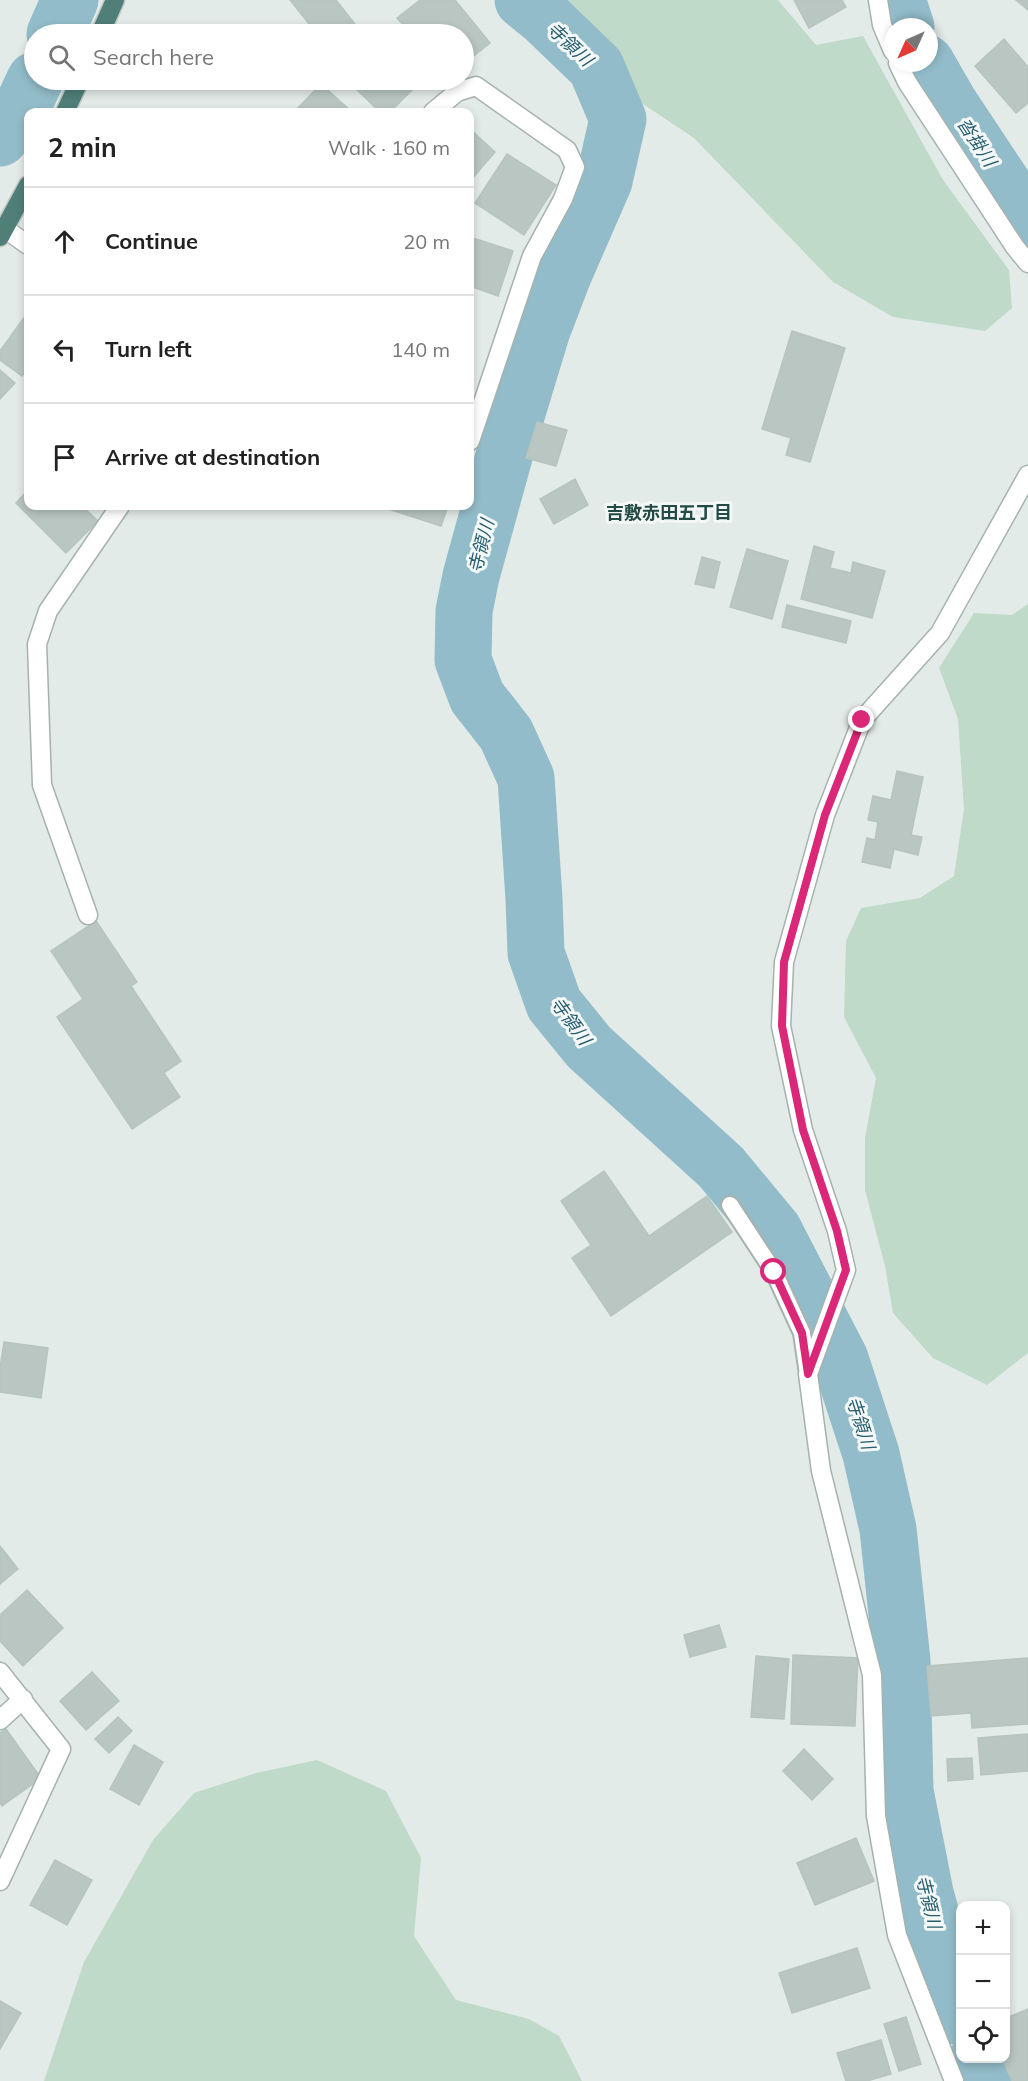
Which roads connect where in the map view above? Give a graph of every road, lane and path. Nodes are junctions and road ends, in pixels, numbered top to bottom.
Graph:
1 (115, 0) edge
2 (878, 0) edge
3 (104, 24) edge
4 (884, 30) edge
5 (902, 72) edge
6 (474, 87) edge
7 (75, 90) edge
8 (464, 90) edge
9 (67, 108) edge
10 (438, 108) edge
11 (24, 192) edge
12 (2, 233) edge
13 (24, 243) edge
14 (1028, 262) edge
15 (474, 429) edge
16 (1028, 475) edge
17 (117, 510) edge
18 (88, 915) dead end
19 (730, 1205) dead end
20 (811, 1367) junction
21 (0, 1672) edge
22 (23, 1699) junction
23 (0, 1720) edge
24 (0, 1881) edge
25 (954, 2081) edge

1 - 3 highway
2 - 4 street
5 - 14 street
6 - 15 street
7 - 9 highway
8 - 10 street
11 - 12 highway
12 - 13 street
16 - 20 street
17 - 18 street
19 - 20 lane
20 - 25 street
21 - 22 street
22 - 23 street
22 - 24 street

